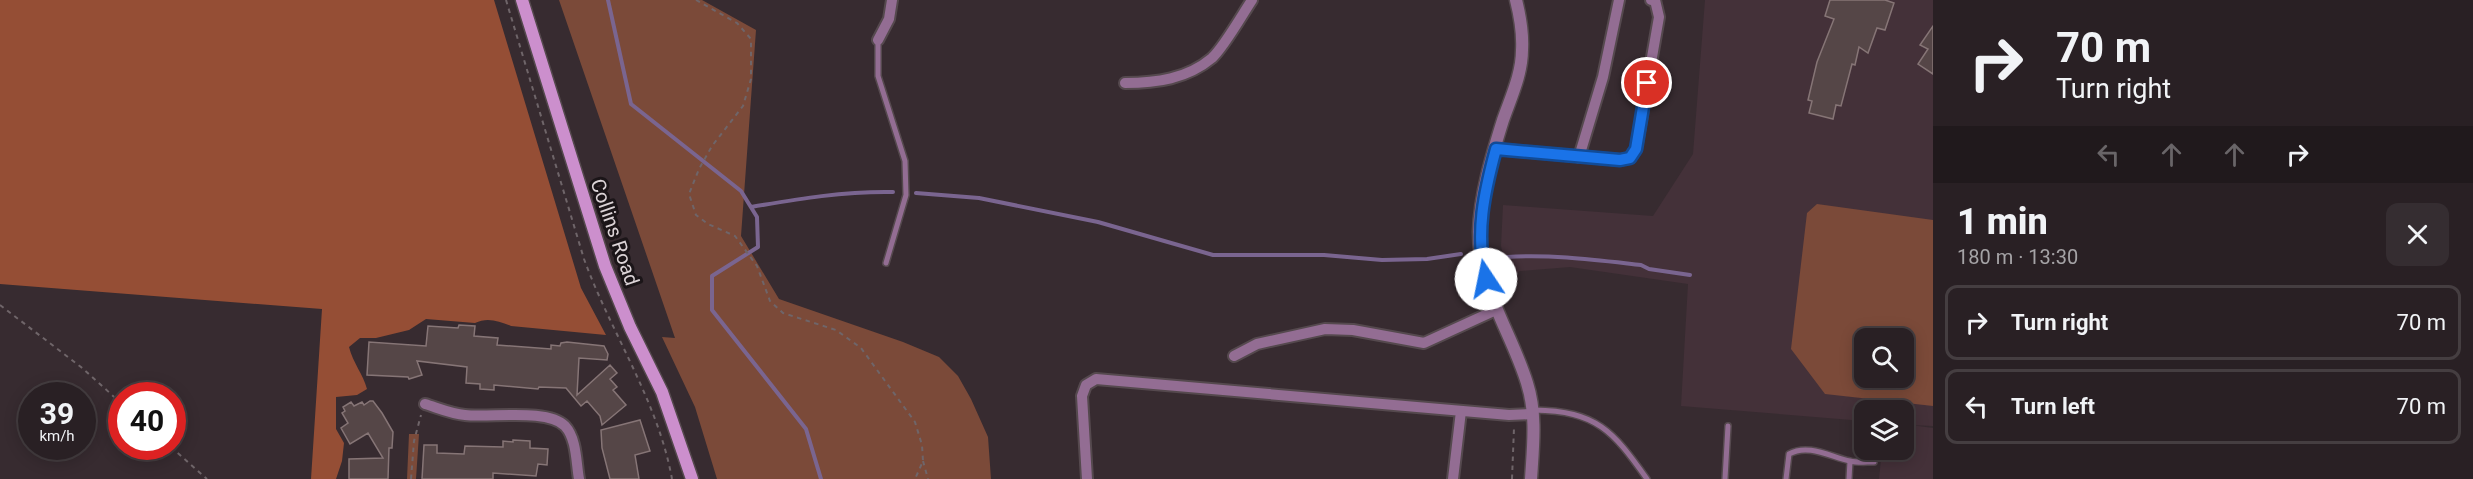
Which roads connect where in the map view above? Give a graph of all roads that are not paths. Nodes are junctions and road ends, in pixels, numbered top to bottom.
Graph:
1 (522, 0) edge
2 (891, 0) edge
3 (1252, 0) edge
4 (1516, 0) edge
5 (1619, 0) edge
6 (1651, 0) edge
7 (878, 40) joint
8 (1125, 83) dead end
9 (1496, 149) junction
10 (1579, 157) junction
11 (886, 263) dead end
12 (1496, 310) junction
13 (1234, 356) dead end
14 (425, 404) road end
15 (1461, 411) junction
16 (1533, 412) junction
17 (1728, 426) dead end
18 (1850, 461) junction
19 (1874, 462) dead end
20 (690, 476) edge
21 (579, 479) edge
22 (1087, 479) edge
23 (1453, 479) edge
24 (1531, 479) edge
25 (1647, 479) edge
26 (1725, 479) edge
27 (1786, 479) edge
28 (1849, 479) edge

1 - 20 main road, Collins Road
2 - 7 street
3 - 8 street
4 - 9 street
5 - 10 street
6 - 10 street
7 - 11 lane
9 - 10 street
9 - 12 street
12 - 13 street
12 - 16 street
14 - 21 street
15 - 16 street
15 - 22 street
15 - 23 street
16 - 24 street
16 - 25 lane
17 - 26 lane
18 - 19 lane
18 - 27 lane
18 - 28 lane

